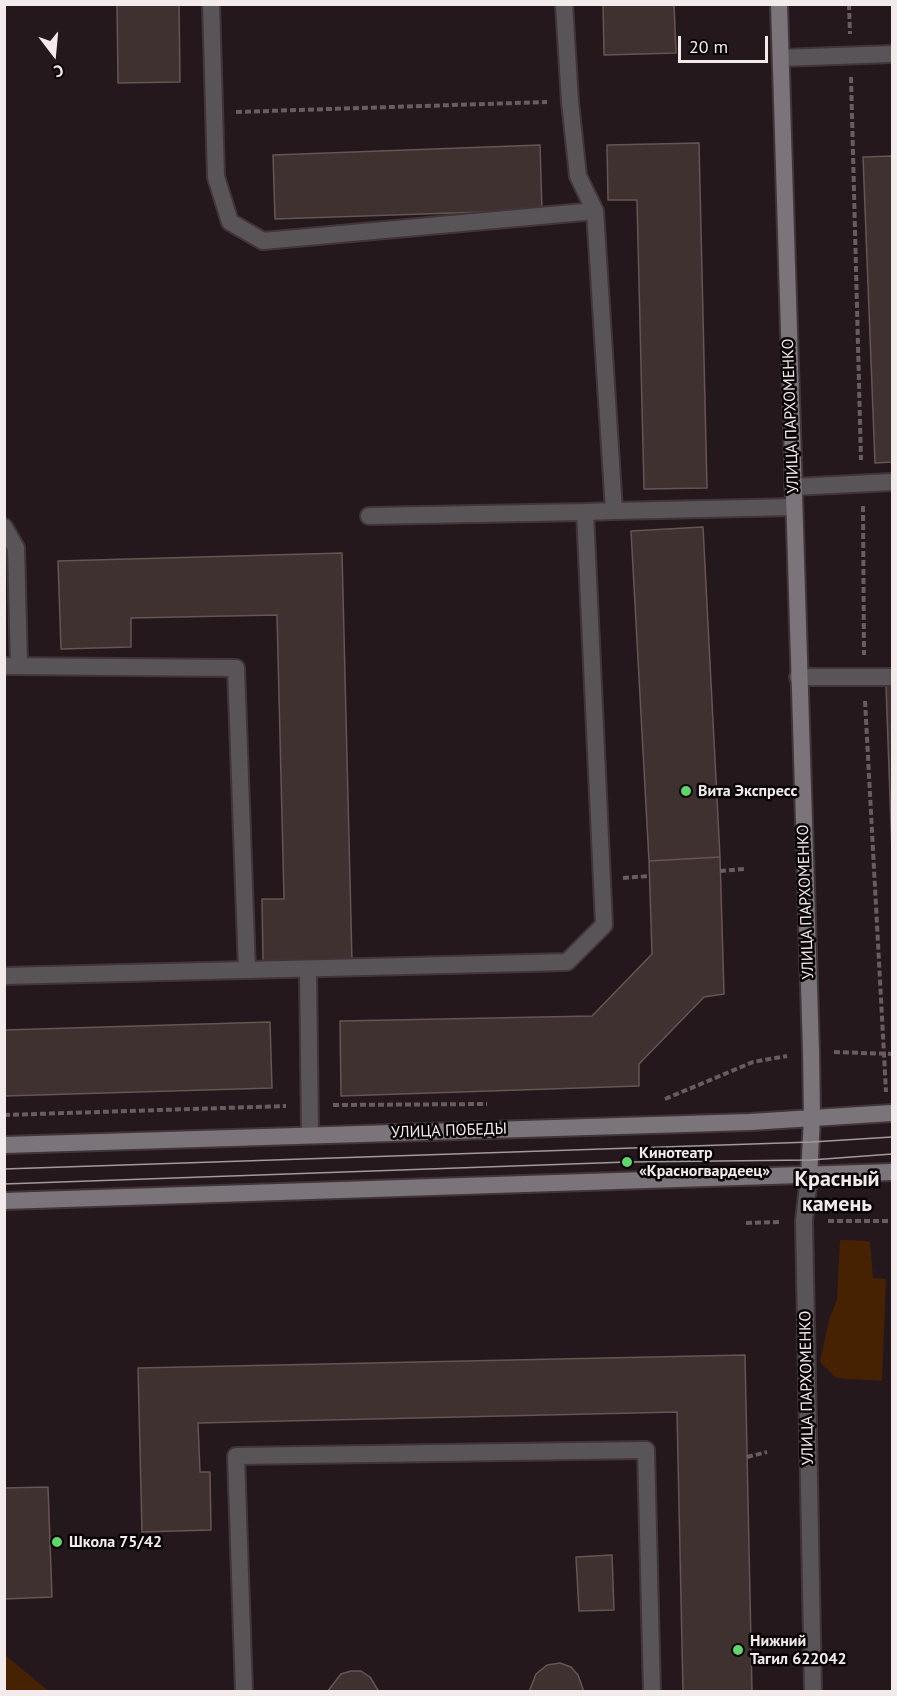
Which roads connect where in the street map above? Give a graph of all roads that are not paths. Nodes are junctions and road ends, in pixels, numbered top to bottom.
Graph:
1 (211, 4) edge
2 (564, 4) edge
3 (779, 4) edge
4 (892, 54) edge
5 (781, 58) junction
6 (596, 211) junction
7 (892, 482) edge
8 (793, 487) junction
9 (794, 507) junction
10 (614, 511) junction
11 (585, 512) junction
12 (369, 516) dead end
13 (4, 527) edge
14 (12, 666) edge
15 (798, 677) junction
16 (892, 677) edge
17 (247, 970) junction
18 (308, 970) junction
19 (4, 976) edge
20 (889, 1113) edge
21 (812, 1117) junction
22 (310, 1135) junction
23 (4, 1145) edge
24 (892, 1172) edge
25 (809, 1177) junction
26 (4, 1201) edge
27 (244, 1692) edge
28 (652, 1692) edge
29 (813, 1692) edge

1 - 6 street
2 - 6 street
3 - 5 main road, УЛИЦА ПАРХОМЕНКО
4 - 5 street
5 - 8 main road, УЛИЦА ПАРХОМЕНКО
6 - 10 street
7 - 8 street
8 - 9 main road, УЛИЦА ПАРХОМЕНКО
9 - 10 street
9 - 15 main road, УЛИЦА ПАРХОМЕНКО
10 - 11 street
11 - 12 street
11 - 18 street
13 - 14 street
14 - 17 street
15 - 16 street
15 - 21 main road, УЛИЦА ПАРХОМЕНКО
17 - 18 street
17 - 19 street
18 - 22 street
20 - 21 main road, УЛИЦА ПОБЕДЫ
21 - 22 main road, УЛИЦА ПОБЕДЫ
21 - 25 main road, УЛИЦА ПАРХОМЕНКО
22 - 23 main road, УЛИЦА ПОБЕДЫ
24 - 25 main road
25 - 26 main road
25 - 29 street, УЛИЦА ПАРХОМЕНКО
27 - 28 street

